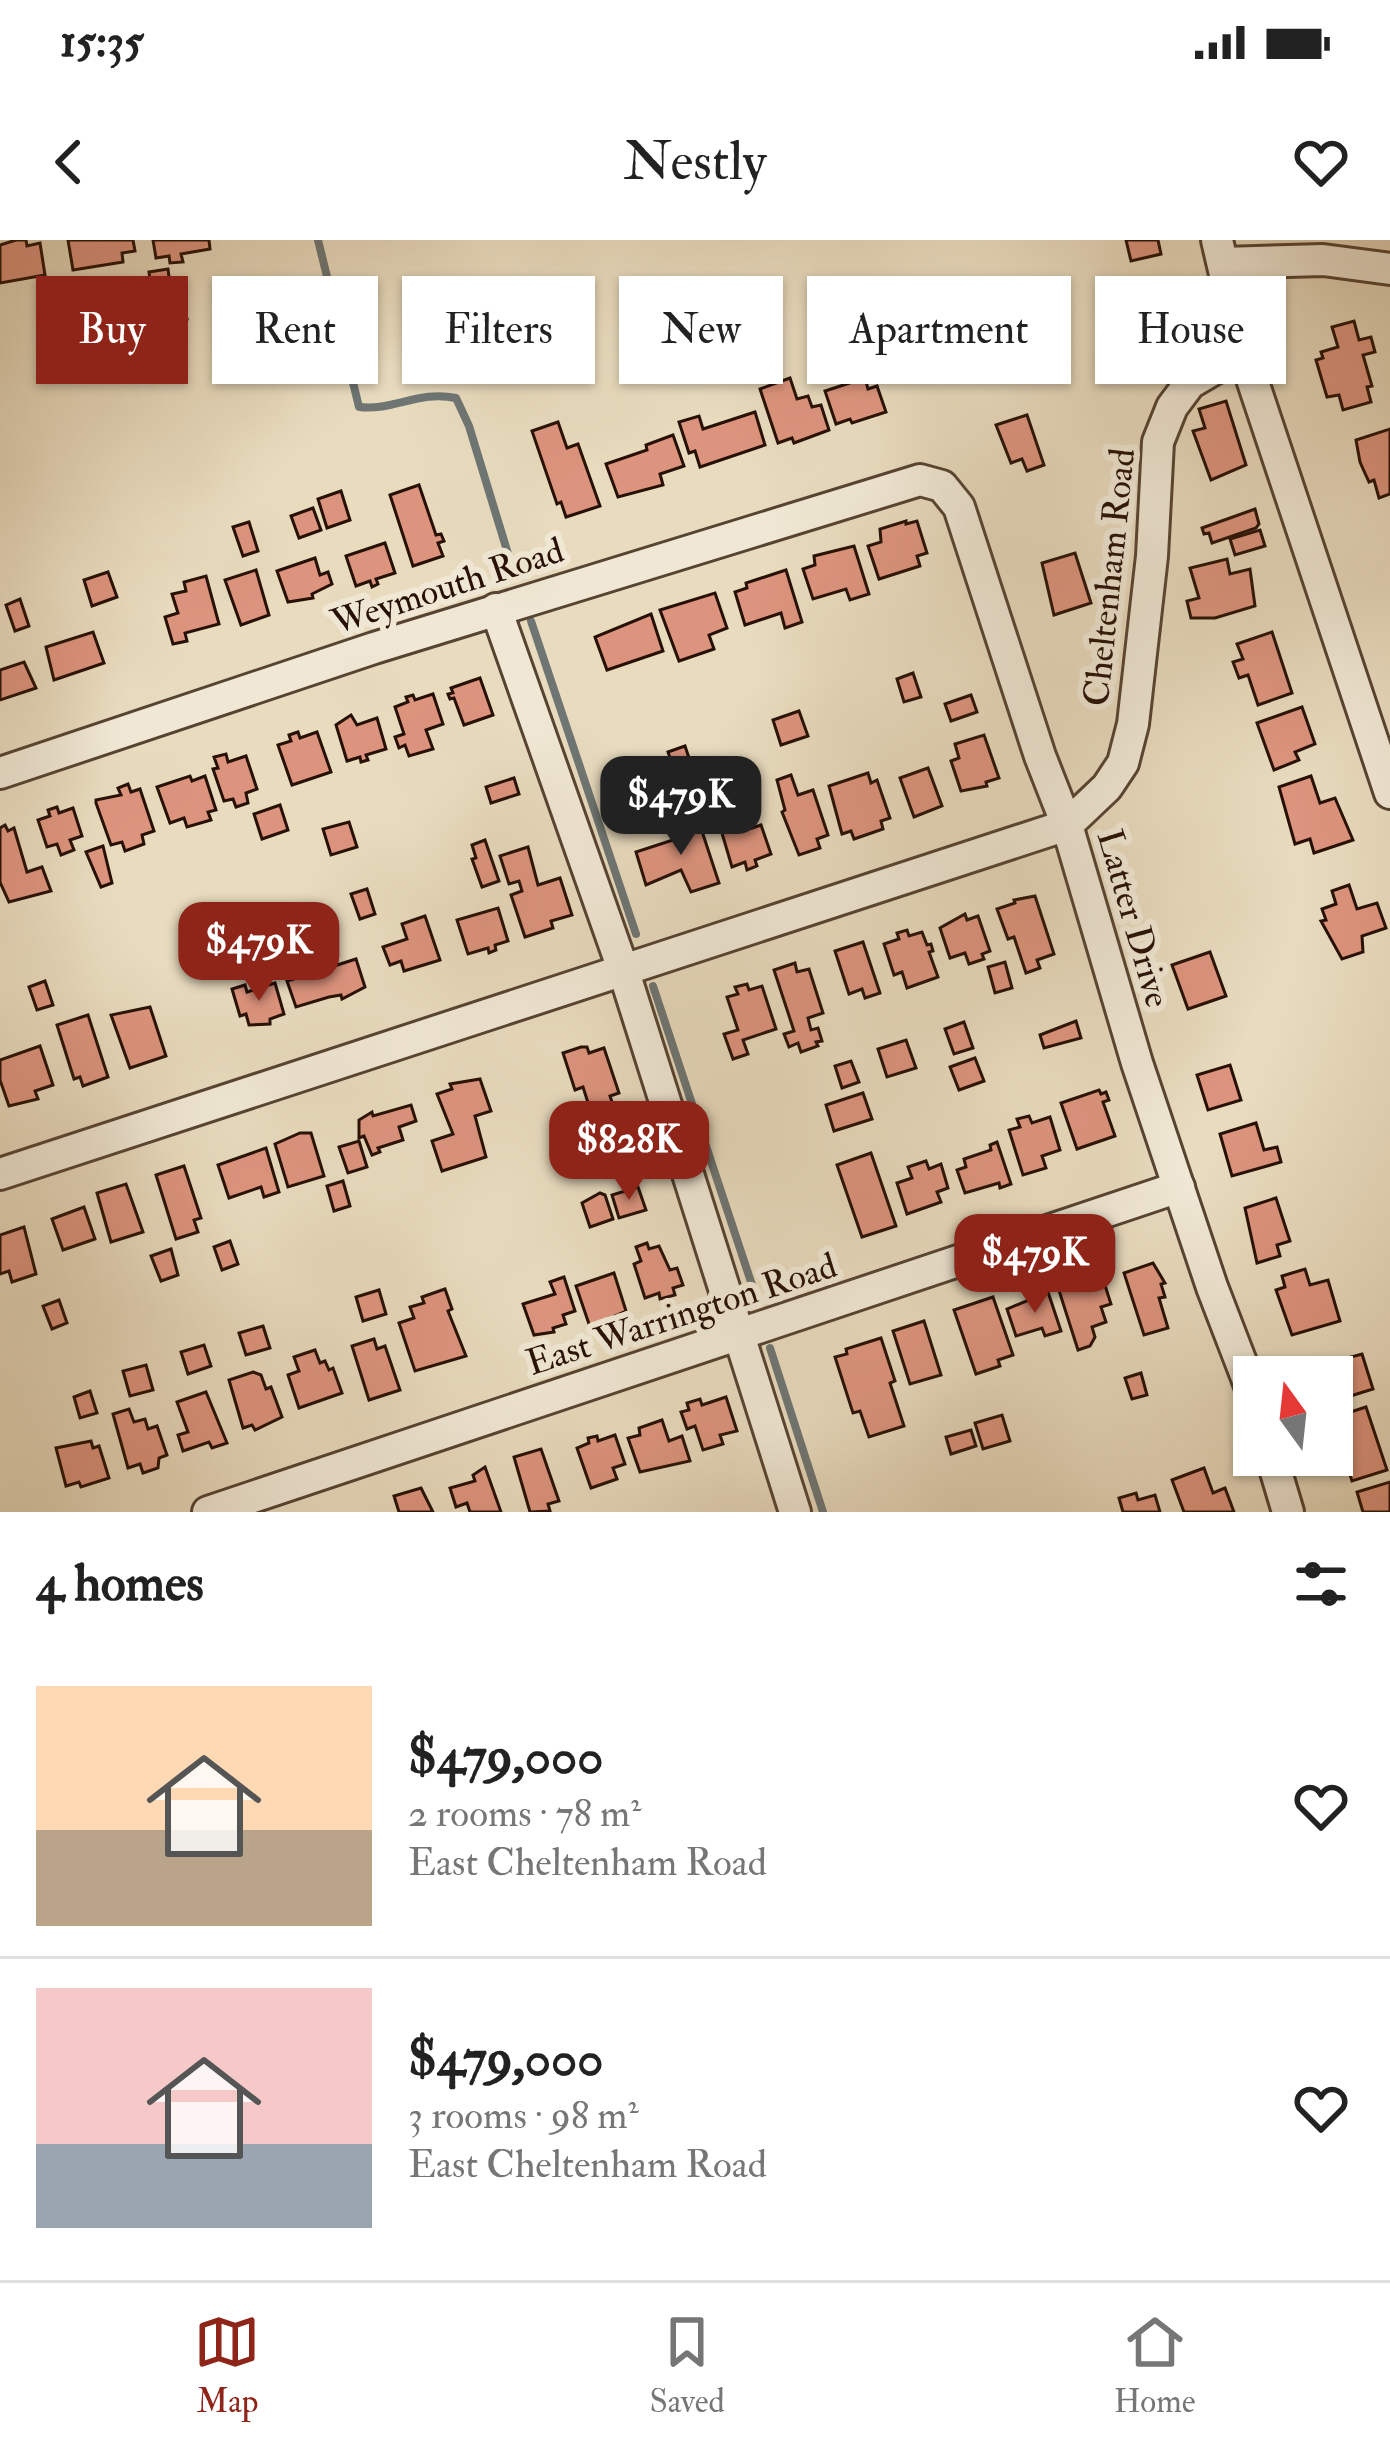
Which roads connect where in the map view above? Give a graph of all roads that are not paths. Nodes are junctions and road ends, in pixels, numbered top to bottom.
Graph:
1 (1220, 251) edge
2 (1390, 268) edge
3 (1189, 384) edge
4 (1255, 384) edge
5 (920, 480) joint
6 (496, 609) junction
7 (0, 773) edge
8 (1390, 793) edge
9 (1067, 825) junction
10 (624, 973) junction
11 (0, 1174) edge
12 (1179, 1187) junction
13 (740, 1335) junction
14 (1240, 1356) edge
15 (1277, 1476) edge
16 (208, 1512) edge
17 (795, 1512) edge
18 (1288, 1512) edge

1 - 2 street
3 - 9 street, Cheltenham Road
4 - 8 street
5 - 6 street, Weymouth Road
5 - 9 street, Latter Drive
6 - 7 street, Weymouth Road
6 - 10 street
9 - 10 street
9 - 12 street, Latter Drive
10 - 11 street
10 - 13 street
12 - 13 street, East Warrington Road
12 - 14 street, Latter Drive
13 - 16 street, East Warrington Road
13 - 17 street
15 - 18 street

